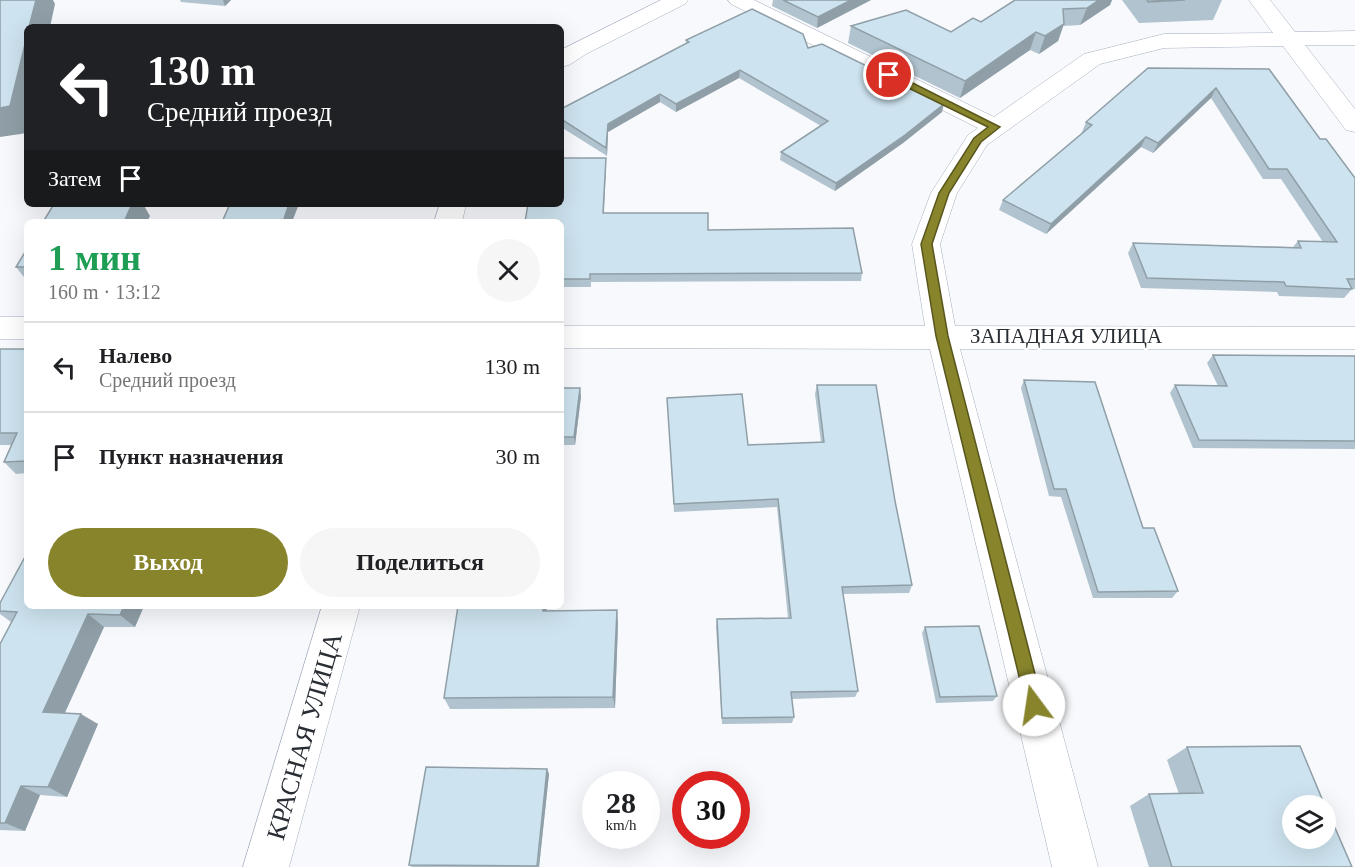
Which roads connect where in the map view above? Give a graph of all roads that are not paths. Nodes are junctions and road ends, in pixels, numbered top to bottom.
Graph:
1 (678, 0) edge
2 (738, 0) edge
3 (1260, 0) edge
4 (1288, 38) junction
5 (1355, 38) edge
6 (564, 58) edge
7 (1355, 125) edge
8 (995, 127) junction
9 (0, 328) edge
10 (24, 328) edge
11 (942, 336) junction
12 (564, 337) edge
13 (1355, 338) edge
14 (340, 609) edge
15 (266, 867) edge
16 (1075, 867) edge

1 - 6 street
2 - 8 street
3 - 4 street
4 - 5 street
4 - 7 street
4 - 8 street
8 - 11 street
9 - 10 street
11 - 12 street, ЗАПАДНАЯ УЛИЦА
11 - 13 street, ЗАПАДНАЯ УЛИЦА
11 - 16 street
14 - 15 street, КРАСНАЯ УЛИЦА

